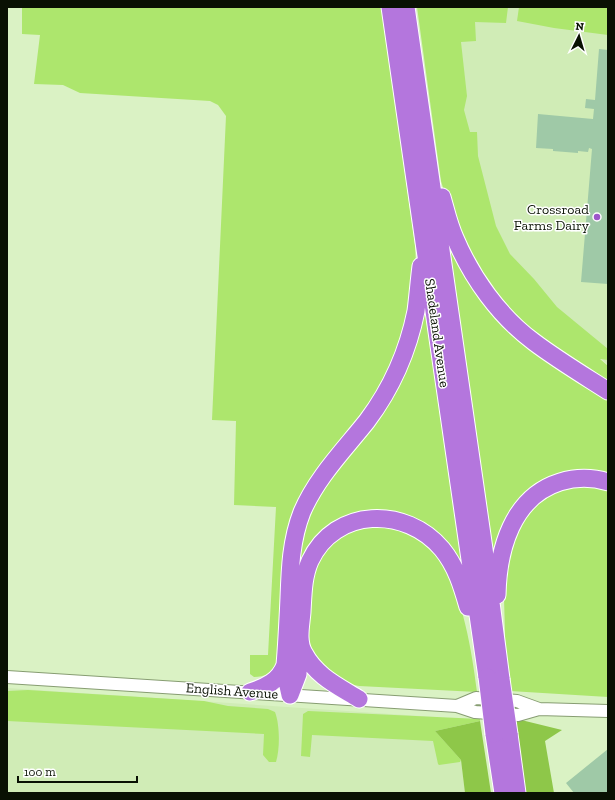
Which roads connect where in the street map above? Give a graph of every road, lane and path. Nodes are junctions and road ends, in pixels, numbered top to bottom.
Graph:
1 (390, 7) edge
2 (406, 7) edge
3 (425, 139) junction
4 (424, 244) junction
5 (608, 391) edge
6 (608, 482) edge
7 (300, 644) junction
8 (497, 647) junction
9 (485, 659) junction
10 (285, 665) junction
11 (7, 677) edge
12 (494, 678) junction
13 (250, 692) junction
14 (290, 695) junction
15 (359, 698) junction
16 (608, 711) edge
17 (501, 734) junction
18 (503, 793) edge
19 (517, 793) edge

1 - 4 highway, Shadeland Avenue
2 - 3 highway, Shadeland Avenue
3 - 5 highway
3 - 8 highway, Shadeland Avenue
4 - 9 highway, Shadeland Avenue
4 - 10 highway
6 - 8 highway
7 - 9 highway
7 - 14 highway
7 - 15 highway
8 - 12 highway
9 - 12 highway
10 - 13 highway
10 - 14 highway
11 - 13 street, English Avenue
12 - 17 highway, bridge
13 - 14 street, English Avenue
14 - 15 street, English Avenue
15 - 16 street, English Avenue
17 - 18 highway
17 - 19 highway

